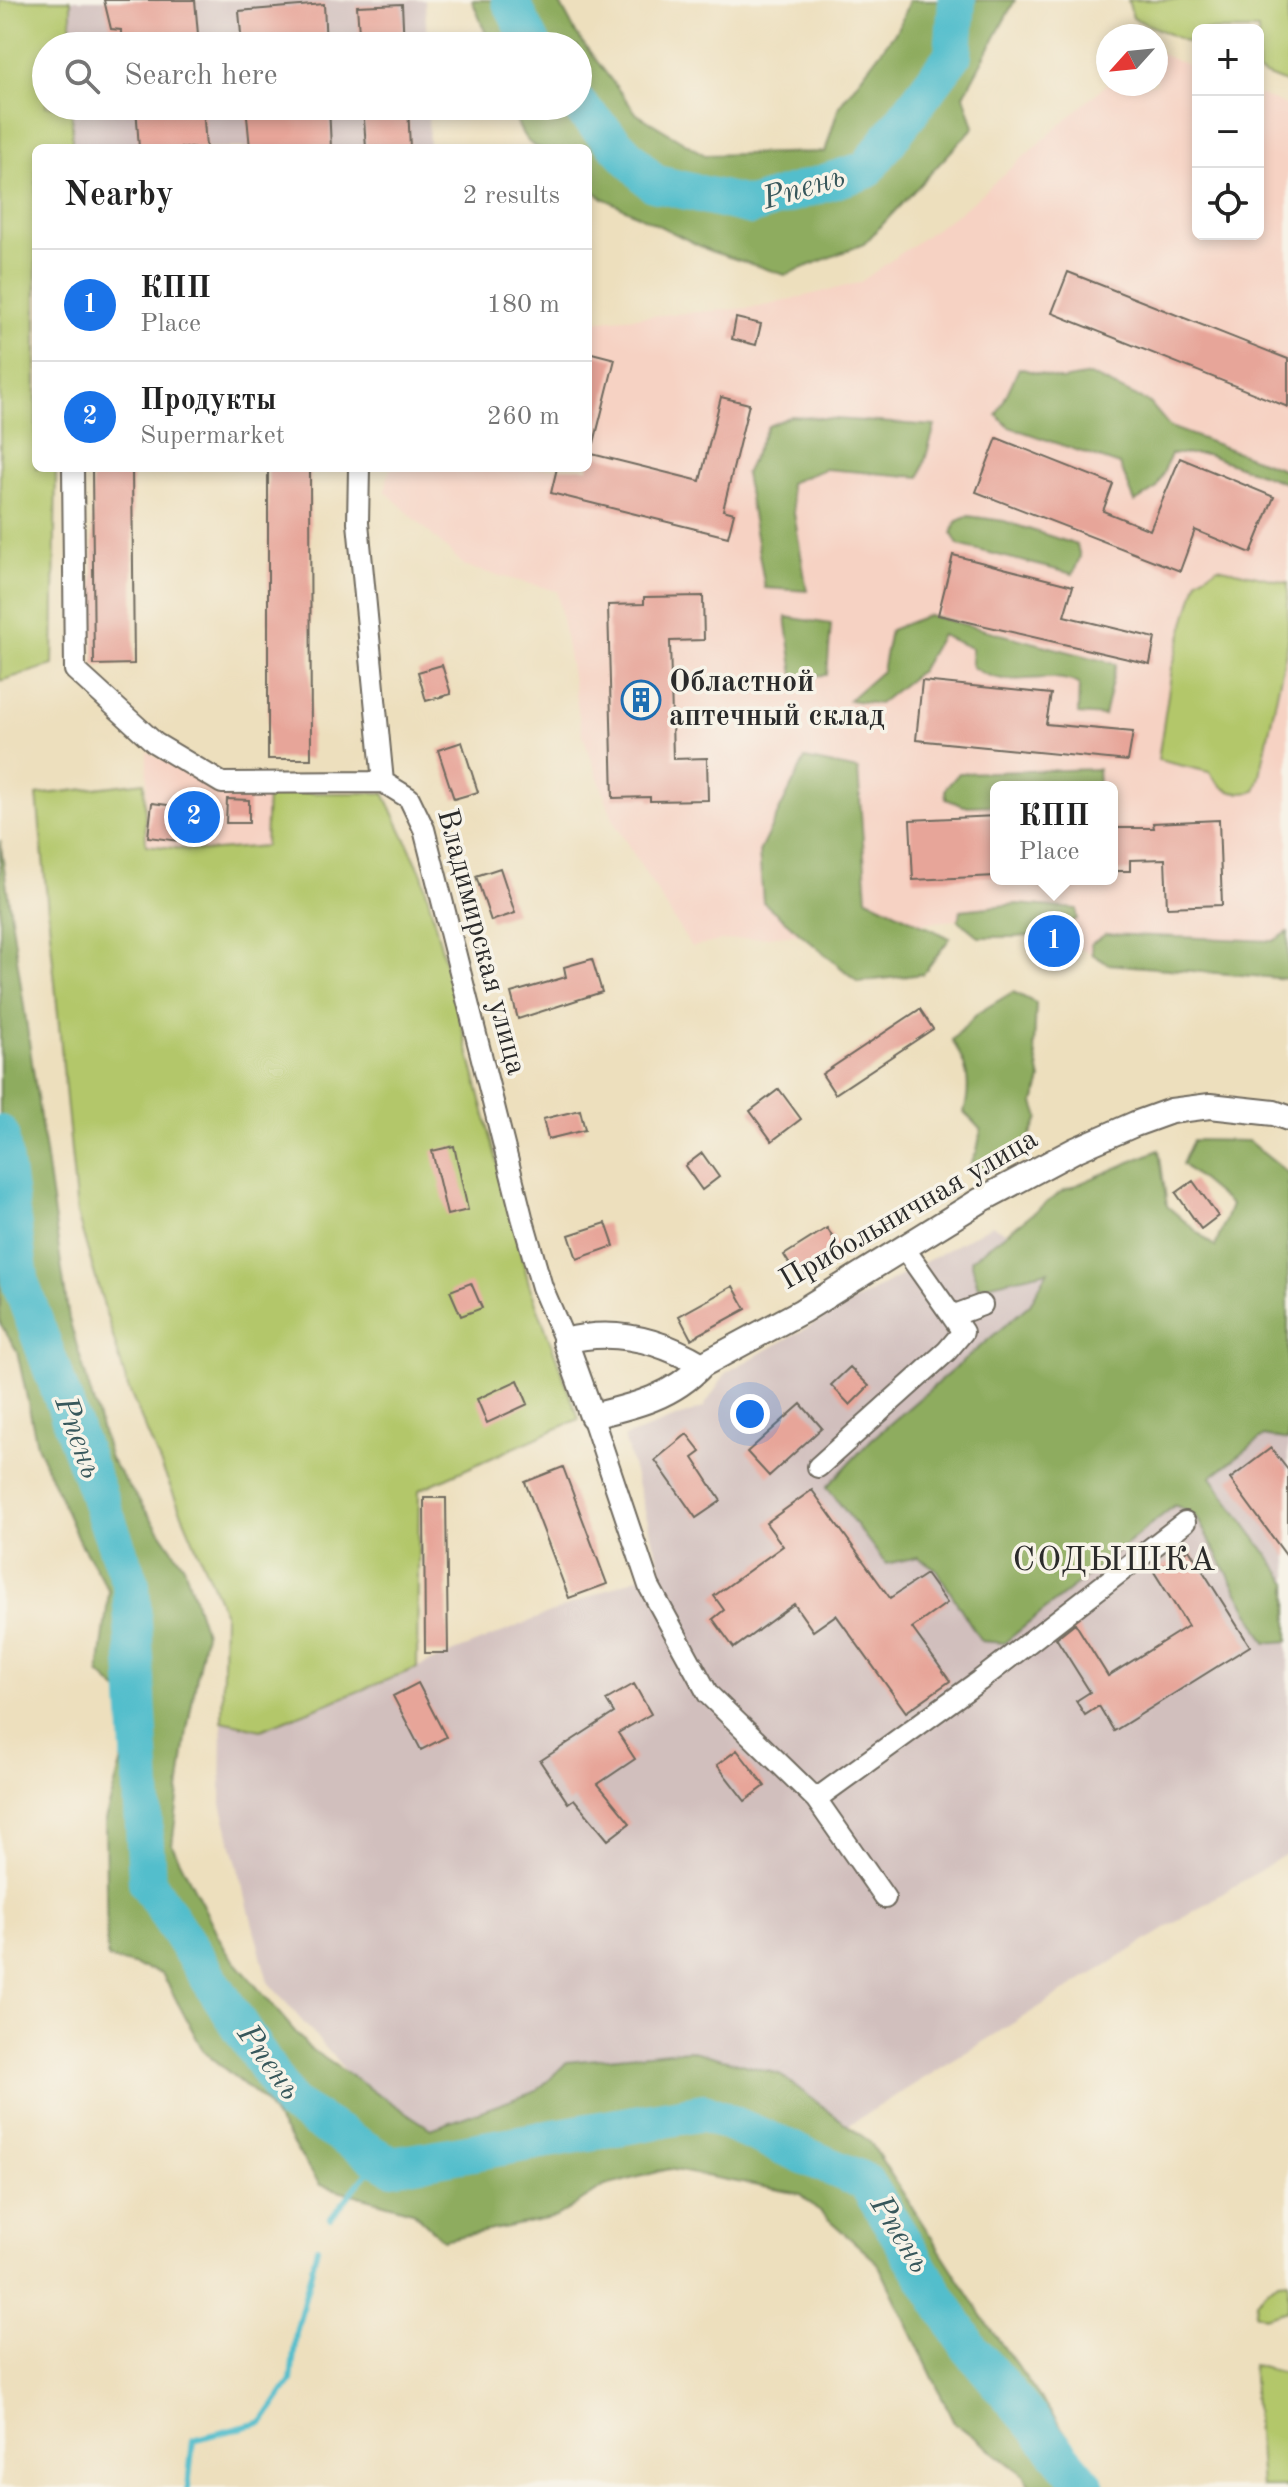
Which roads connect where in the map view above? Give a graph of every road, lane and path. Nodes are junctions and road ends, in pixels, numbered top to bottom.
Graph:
1 (73, 472) edge
2 (359, 472) edge
3 (383, 782) junction
4 (1281, 1115) edge
5 (904, 1248) junction
6 (982, 1305) dead end
7 (952, 1316) junction
8 (565, 1341) junction
9 (702, 1365) junction
10 (592, 1416) junction
11 (818, 1467) dead end
12 (1185, 1522) dead end
13 (816, 1799) junction
14 (885, 1898) dead end

1 - 3 street
2 - 3 street
3 - 8 street, Владимирская улица
4 - 5 street, Прибольничная улица
5 - 7 street
5 - 9 street, Прибольничная улица
6 - 7 street
7 - 11 street
8 - 9 street
8 - 10 street
9 - 10 street, Прибольничная улица
10 - 13 street
12 - 13 street
13 - 14 street

